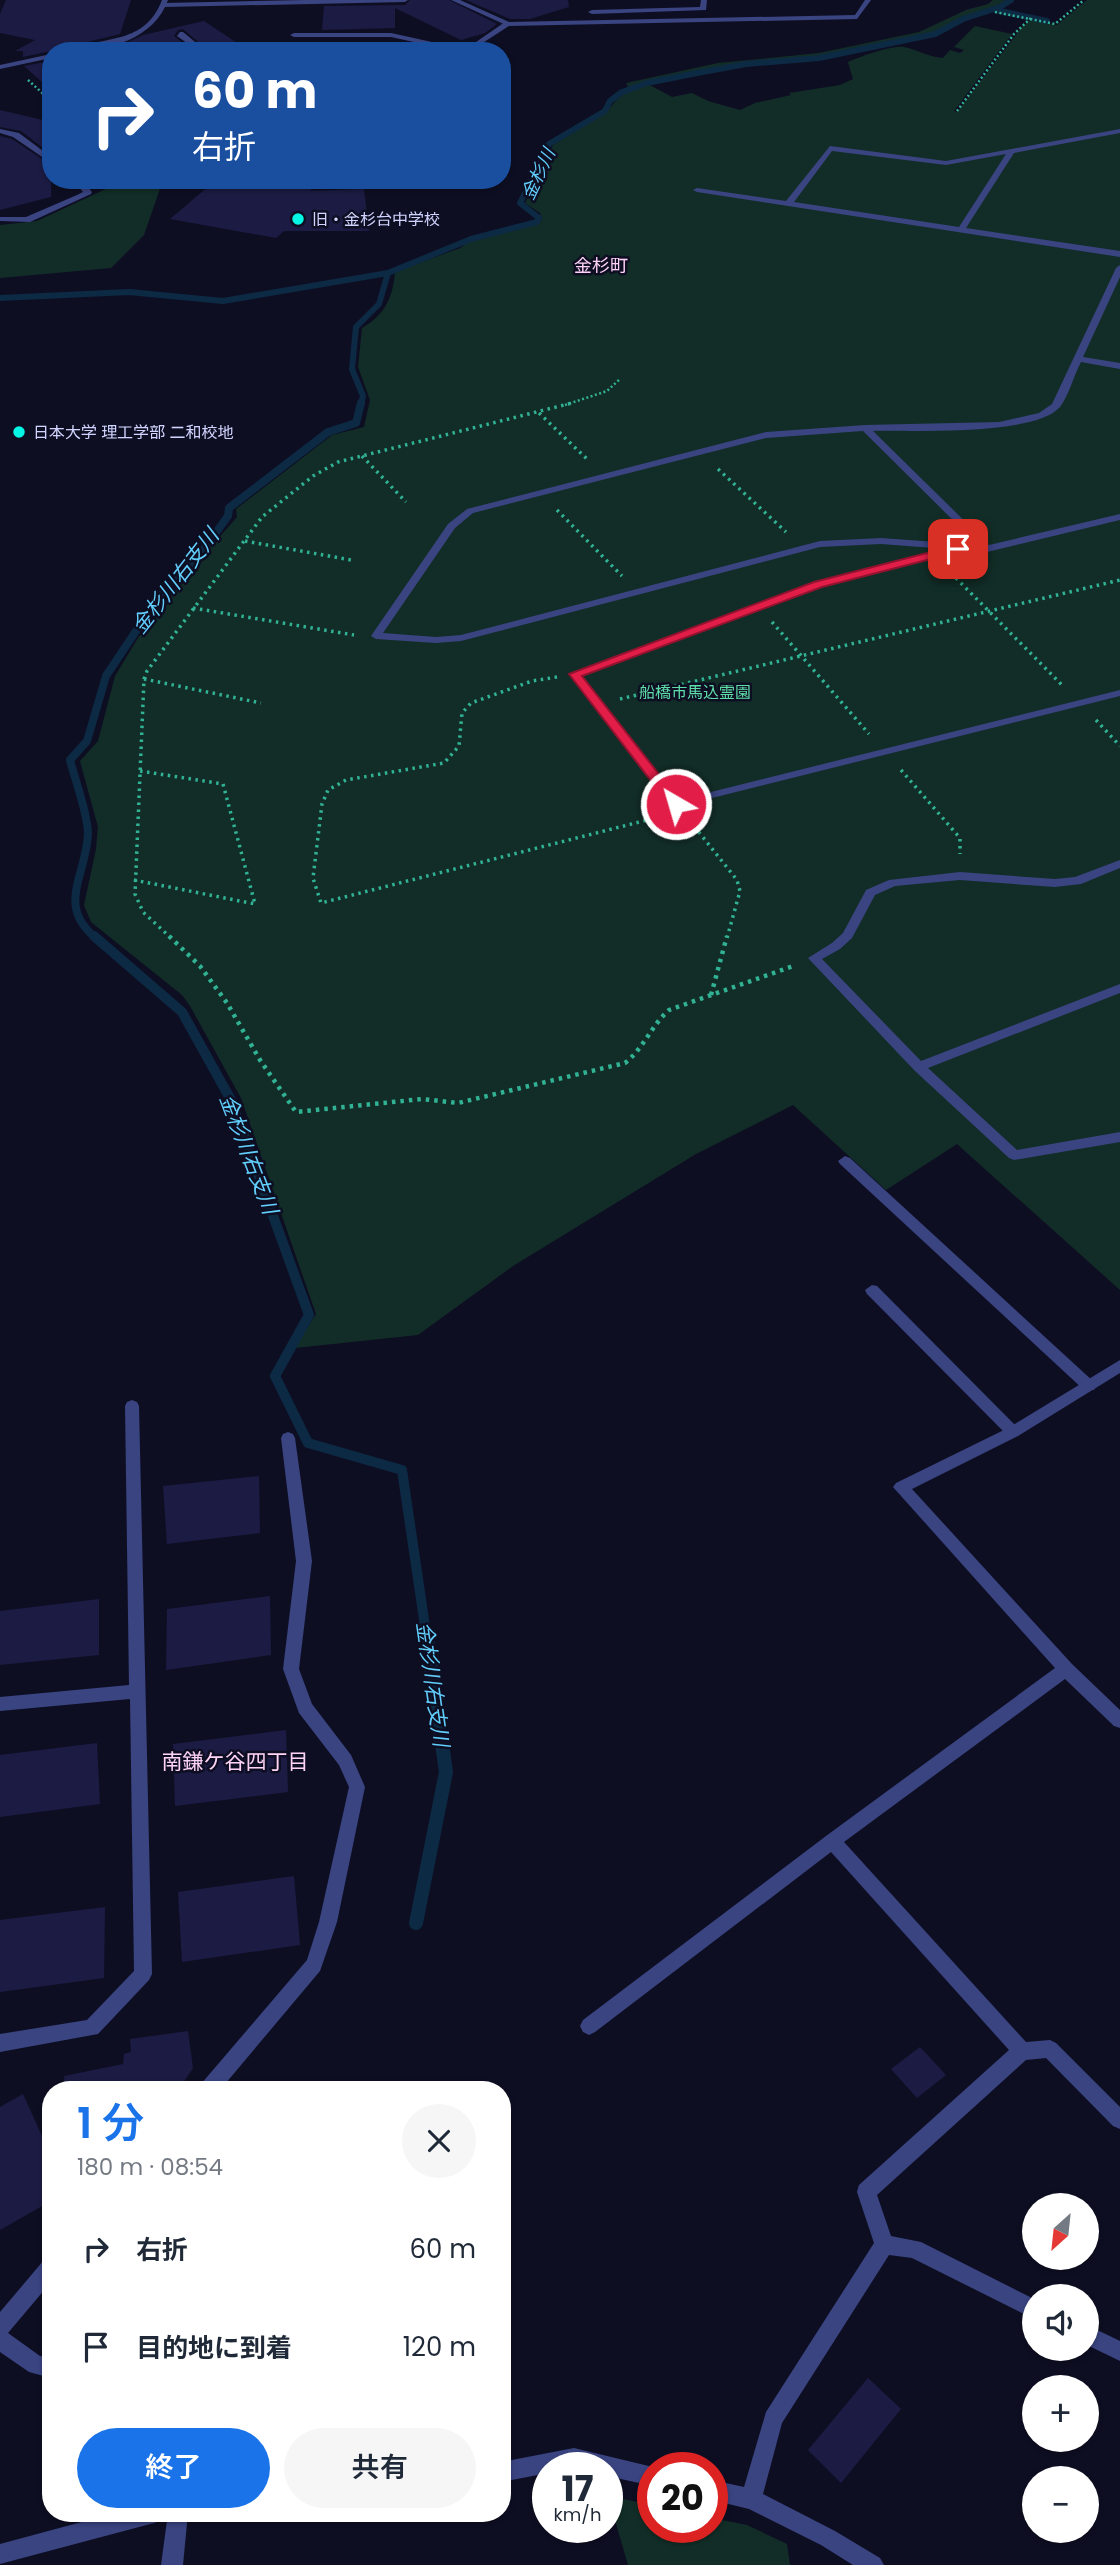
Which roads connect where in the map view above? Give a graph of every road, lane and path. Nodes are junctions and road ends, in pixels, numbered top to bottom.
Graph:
1 (405, 0) edge
2 (454, 0) edge
3 (590, 0) edge
4 (704, 0) edge
5 (868, 0) edge
6 (1084, 0) edge
7 (164, 3) edge
8 (592, 12) junction
9 (995, 12) dead end
10 (1031, 18) junction
11 (591, 23) junction
12 (508, 24) junction
13 (180, 34) dead end
14 (294, 35) dead end
15 (114, 42) edge
16 (191, 42) edge
17 (424, 42) edge
18 (481, 42) edge
19 (42, 58) edge
20 (0, 67) edge
21 (957, 111) dead end
22 (0, 131) edge
23 (1120, 131) edge
24 (1011, 152) junction
25 (42, 154) edge
26 (85, 189) edge
27 (697, 190) dead end
28 (788, 204) junction
29 (3, 219) dead end
30 (961, 230) junction
31 (1120, 254) edge
32 (1120, 268) edge
33 (1079, 359) junction
34 (1120, 366) edge
35 (620, 379) dead end
36 (539, 412) junction
37 (865, 428) junction
38 (698, 451) junction
39 (362, 456) junction
40 (604, 476) junction
41 (541, 492) junction
42 (406, 502) dead end
43 (1120, 517) edge
44 (794, 539) dead end
45 (245, 541) junction
46 (958, 549) junction
47 (988, 549) junction
48 (933, 555) junction
49 (351, 560) dead end
50 (1120, 580) edge
51 (630, 584) dead end
52 (759, 606) junction
53 (193, 608) junction
54 (989, 611) junction
55 (376, 636) junction
56 (802, 656) junction
57 (575, 674) junction
58 (144, 679) junction
59 (1120, 693) edge
60 (261, 703) dead end
61 (1081, 703) junction
62 (598, 704) junction
63 (1120, 746) edge
64 (885, 752) junction
65 (140, 771) junction
66 (676, 804) junction
67 (1120, 864) edge
68 (960, 876) junction
69 (134, 880) junction
70 (814, 958) junction
71 (1120, 988) edge
72 (711, 995) junction
73 (919, 1067) junction
74 (1120, 1137) edge
75 (845, 1161) dead end
76 (872, 1290) dead end
77 (1120, 1366) edge
78 (1089, 1386) junction
79 (132, 1406) dead end
80 (1013, 1433) junction
81 (288, 1438) dead end
82 (1066, 1669) junction
83 (137, 1691) junction
84 (0, 1704) edge
85 (1120, 1721) edge
86 (832, 1841) junction
87 (589, 2026) dead end
88 (0, 2043) edge
89 (1022, 2051) junction
90 (216, 2081) edge
91 (1120, 2120) edge
92 (884, 2245) junction
93 (42, 2278) edge
94 (1022, 2303) edge
95 (0, 2327) edge
96 (0, 2340) edge
97 (1099, 2341) edge
98 (1120, 2351) edge
99 (42, 2366) edge
100 (511, 2470) edge
101 (637, 2472) edge
102 (728, 2494) edge
103 (751, 2499) junction
104 (120, 2522) edge
105 (177, 2522) edge
106 (0, 2554) edge
107 (172, 2565) edge
108 (873, 2565) edge

1 - 7 street
2 - 12 street
3 - 8 street
4 - 8 street
5 - 11 street
6 - 10 path
7 - 15 street
8 - 11 street
9 - 10 path
10 - 21 path
11 - 12 street
12 - 18 street
13 - 16 street
14 - 17 street
19 - 20 street
22 - 25 street
23 - 24 street
24 - 28 street
24 - 30 street
26 - 29 street
27 - 28 street
28 - 30 street
30 - 31 street
32 - 33 street
33 - 34 street
33 - 37 street
35 - 36 path
36 - 39 path
36 - 40 path
37 - 38 street
37 - 47 street
38 - 40 street
38 - 44 path
39 - 42 path
39 - 45 path
40 - 41 street
41 - 51 path
41 - 55 street
43 - 47 street
45 - 49 path
45 - 53 path
46 - 47 street
46 - 48 street
46 - 55 street
48 - 52 street
48 - 54 path
50 - 54 path
52 - 56 path
52 - 57 street
53 - 55 path
53 - 58 path
54 - 56 path
54 - 61 path
56 - 62 path
56 - 64 path
57 - 62 street
57 - 66 path
58 - 60 path
58 - 65 path
59 - 61 street
61 - 63 path
61 - 64 street
62 - 66 street
64 - 66 street
64 - 68 path
65 - 69 path
65 - 69 path
66 - 72 path
67 - 68 street
68 - 70 street
69 - 72 path
70 - 72 path
70 - 73 street
71 - 73 street
73 - 74 street
75 - 78 street
76 - 80 street
77 - 78 street
78 - 80 street
79 - 83 street
80 - 82 street
81 - 90 street
82 - 85 street
82 - 86 street
83 - 84 street
83 - 88 street
86 - 87 street
86 - 89 street
89 - 91 street
89 - 92 street
92 - 94 street
92 - 103 street
93 - 95 street
96 - 99 street
97 - 98 street
100 - 101 street
102 - 103 street
103 - 108 street
104 - 106 street
105 - 107 street

